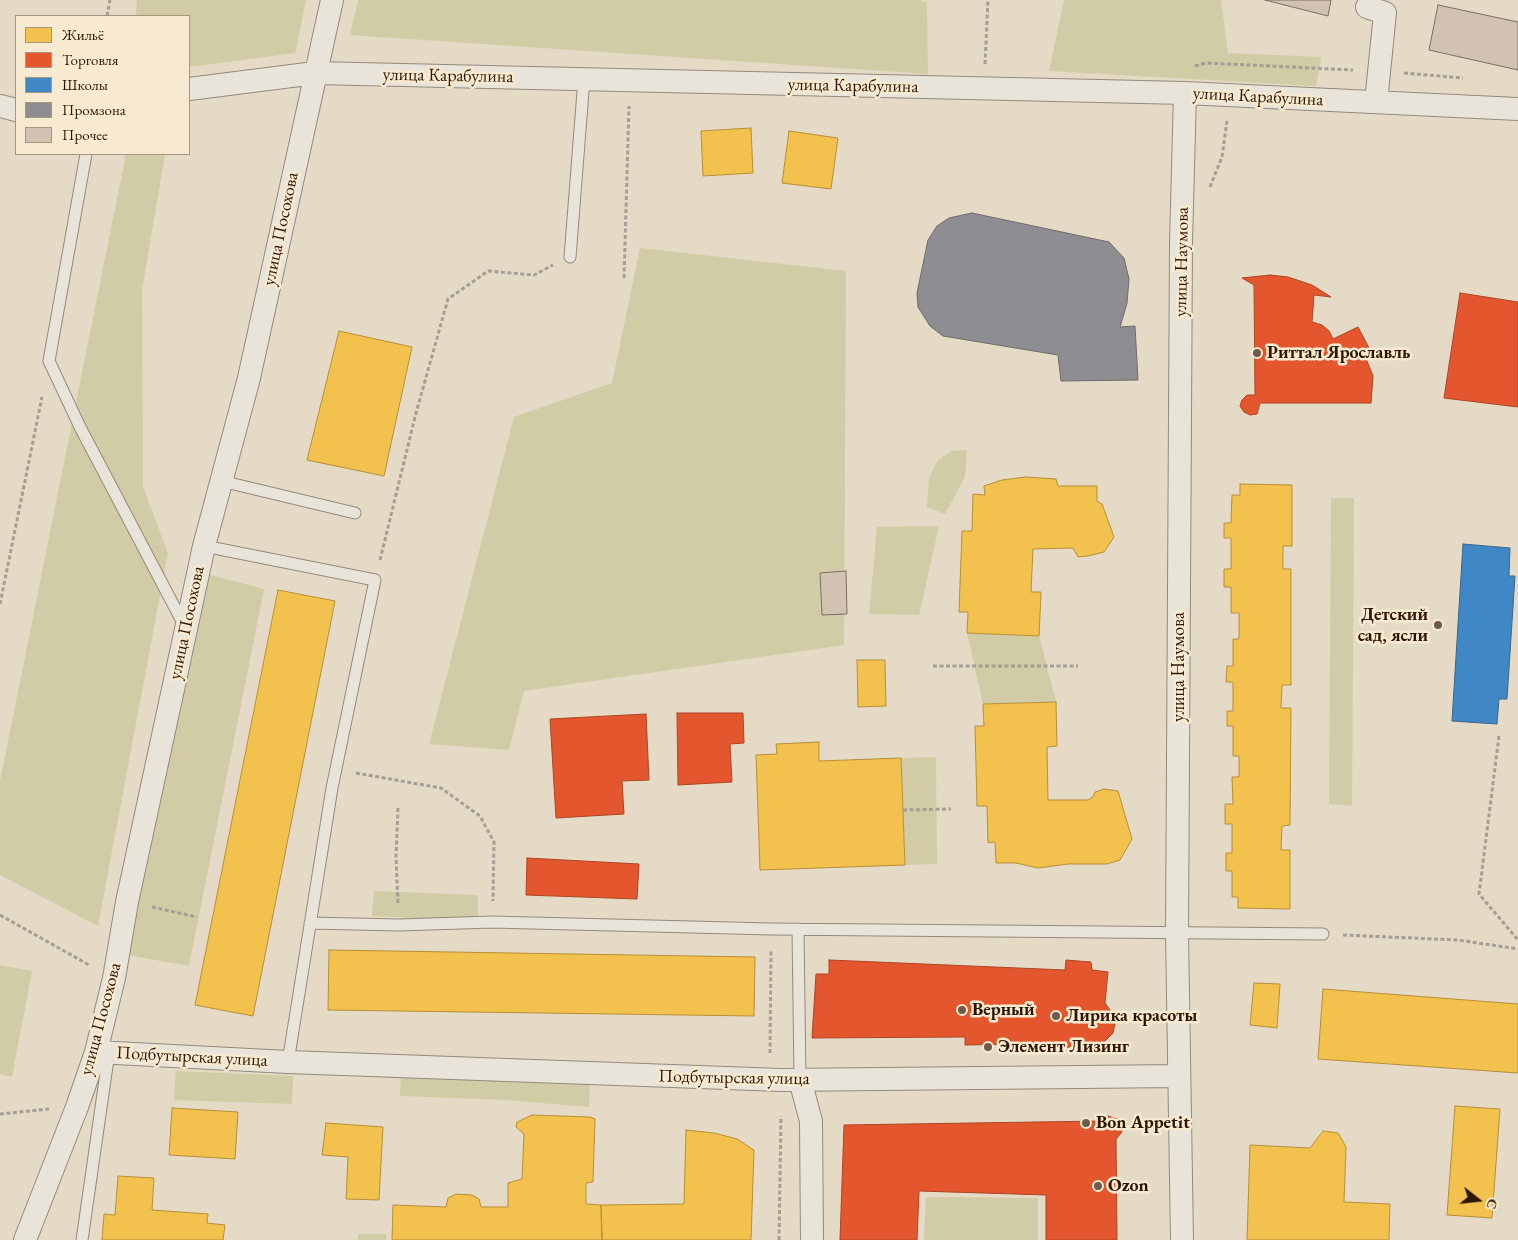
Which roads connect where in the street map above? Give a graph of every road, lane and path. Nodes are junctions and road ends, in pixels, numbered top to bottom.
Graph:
1 (110, 0) edge
2 (332, 0) edge
3 (988, 0) edge
4 (1367, 7) dead end
5 (107, 15) edge
6 (315, 73) junction
7 (584, 79) junction
8 (630, 81) junction
9 (190, 89) edge
10 (984, 89) junction
11 (1185, 94) junction
12 (1256, 97) junction
13 (1376, 102) junction
14 (0, 106) edge
15 (1518, 108) edge
16 (15, 110) edge
17 (86, 155) edge
18 (1208, 193) dead end
19 (570, 257) joint
20 (624, 278) dead end
21 (49, 361) junction
22 (221, 481) junction
23 (355, 513) dead end
24 (204, 546) junction
25 (375, 580) junction
26 (0, 604) edge
27 (186, 629) junction
28 (933, 666) dead end
29 (1078, 666) dead end
30 (1499, 736) dead end
31 (336, 770) junction
32 (398, 808) dead end
33 (951, 809) dead end
34 (903, 810) dead end
35 (127, 902) junction
36 (0, 915) edge
37 (197, 917) dead end
38 (492, 922) junction
39 (310, 923) junction
40 (399, 925) junction
41 (771, 929) junction
42 (798, 929) junction
43 (1177, 933) junction
44 (1323, 934) joint
45 (1518, 940) edge
46 (1518, 949) edge
47 (114, 978) junction
48 (102, 1052) junction
49 (290, 1052) junction
50 (770, 1053) dead end
51 (1179, 1076) junction
52 (790, 1080) junction
53 (77, 1107) junction
54 (0, 1114) edge
55 (25, 1240) edge
56 (82, 1240) edge
57 (779, 1240) edge
58 (812, 1240) edge
59 (1182, 1240) edge

1 - 5 path
2 - 6 street, улица Посохова
3 - 10 path
4 - 13 street
6 - 7 street, улица Карабулина
6 - 9 street, улица Карабулина
6 - 22 street, улица Посохова
7 - 8 street, улица Карабулина
7 - 19 lane
8 - 10 street, улица Карабулина
8 - 20 path
10 - 11 street, улица Карабулина
11 - 12 street, улица Карабулина
11 - 43 street, улица Наумова
12 - 13 street, улица Карабулина
12 - 18 path
13 - 15 street, улица Карабулина
14 - 16 street
17 - 21 lane
19 - 25 path
21 - 26 path
21 - 27 lane
22 - 23 lane
22 - 24 street, улица Посохова
24 - 25 lane
24 - 27 street, улица Посохова
25 - 31 lane
27 - 35 street, улица Посохова
28 - 29 path
30 - 45 path
31 - 38 path
31 - 39 lane
32 - 40 path
33 - 34 path
35 - 37 path
35 - 47 street, улица Посохова
36 - 47 path
38 - 40 lane
38 - 41 lane
39 - 40 lane
39 - 49 lane
41 - 42 lane
41 - 50 path
42 - 43 lane
42 - 52 lane
43 - 44 lane
43 - 51 street, улица Наумова
44 - 46 path
47 - 48 street, улица Посохова
48 - 49 street, Подбутырская улица
48 - 53 street, улица Посохова
48 - 56 lane
49 - 52 street, Подбутырская улица
51 - 52 street, Подбутырская улица
51 - 59 street, улица Наумова
52 - 57 path
52 - 58 street
53 - 54 path
53 - 55 street, улица Посохова

